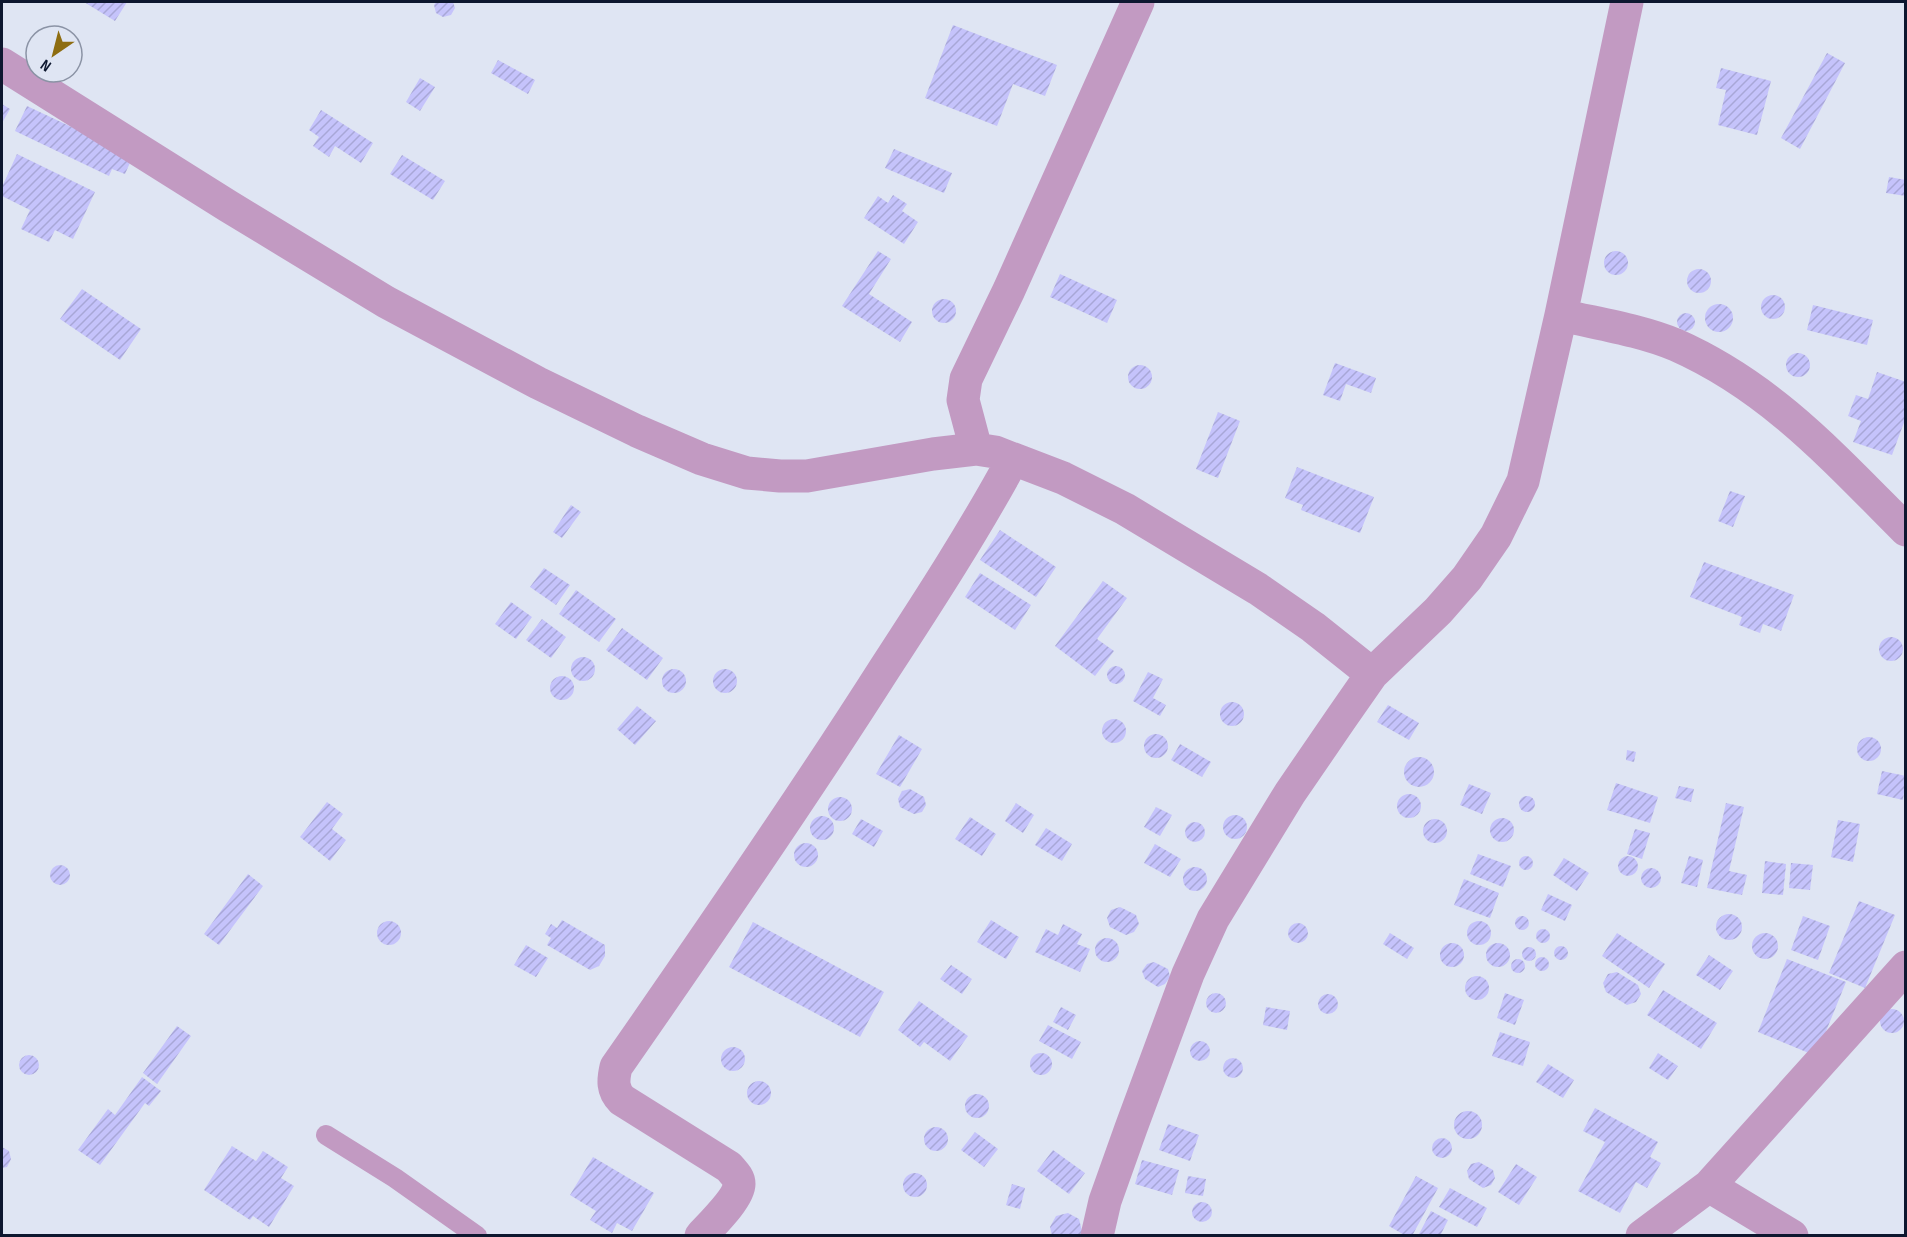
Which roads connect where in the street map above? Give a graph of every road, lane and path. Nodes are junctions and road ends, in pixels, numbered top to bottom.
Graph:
1 (1138, 2) edge
2 (1627, 2) edge
3 (2, 64) edge
4 (1561, 315) junction
5 (976, 449) junction
6 (1013, 459) junction
7 (1905, 530) edge
8 (1372, 674) junction
9 (1905, 968) edge
10 (327, 1135) dead end
11 (1709, 1186) junction
12 (477, 1236) edge
13 (701, 1236) edge
14 (1097, 1236) edge
15 (1642, 1236) edge
16 (1792, 1236) edge

1 - 5 street
2 - 4 street
3 - 5 street
4 - 7 street
4 - 8 street
5 - 6 street
6 - 8 street
6 - 13 street
8 - 14 street
9 - 11 street
10 - 12 lane
11 - 15 street
11 - 16 street

